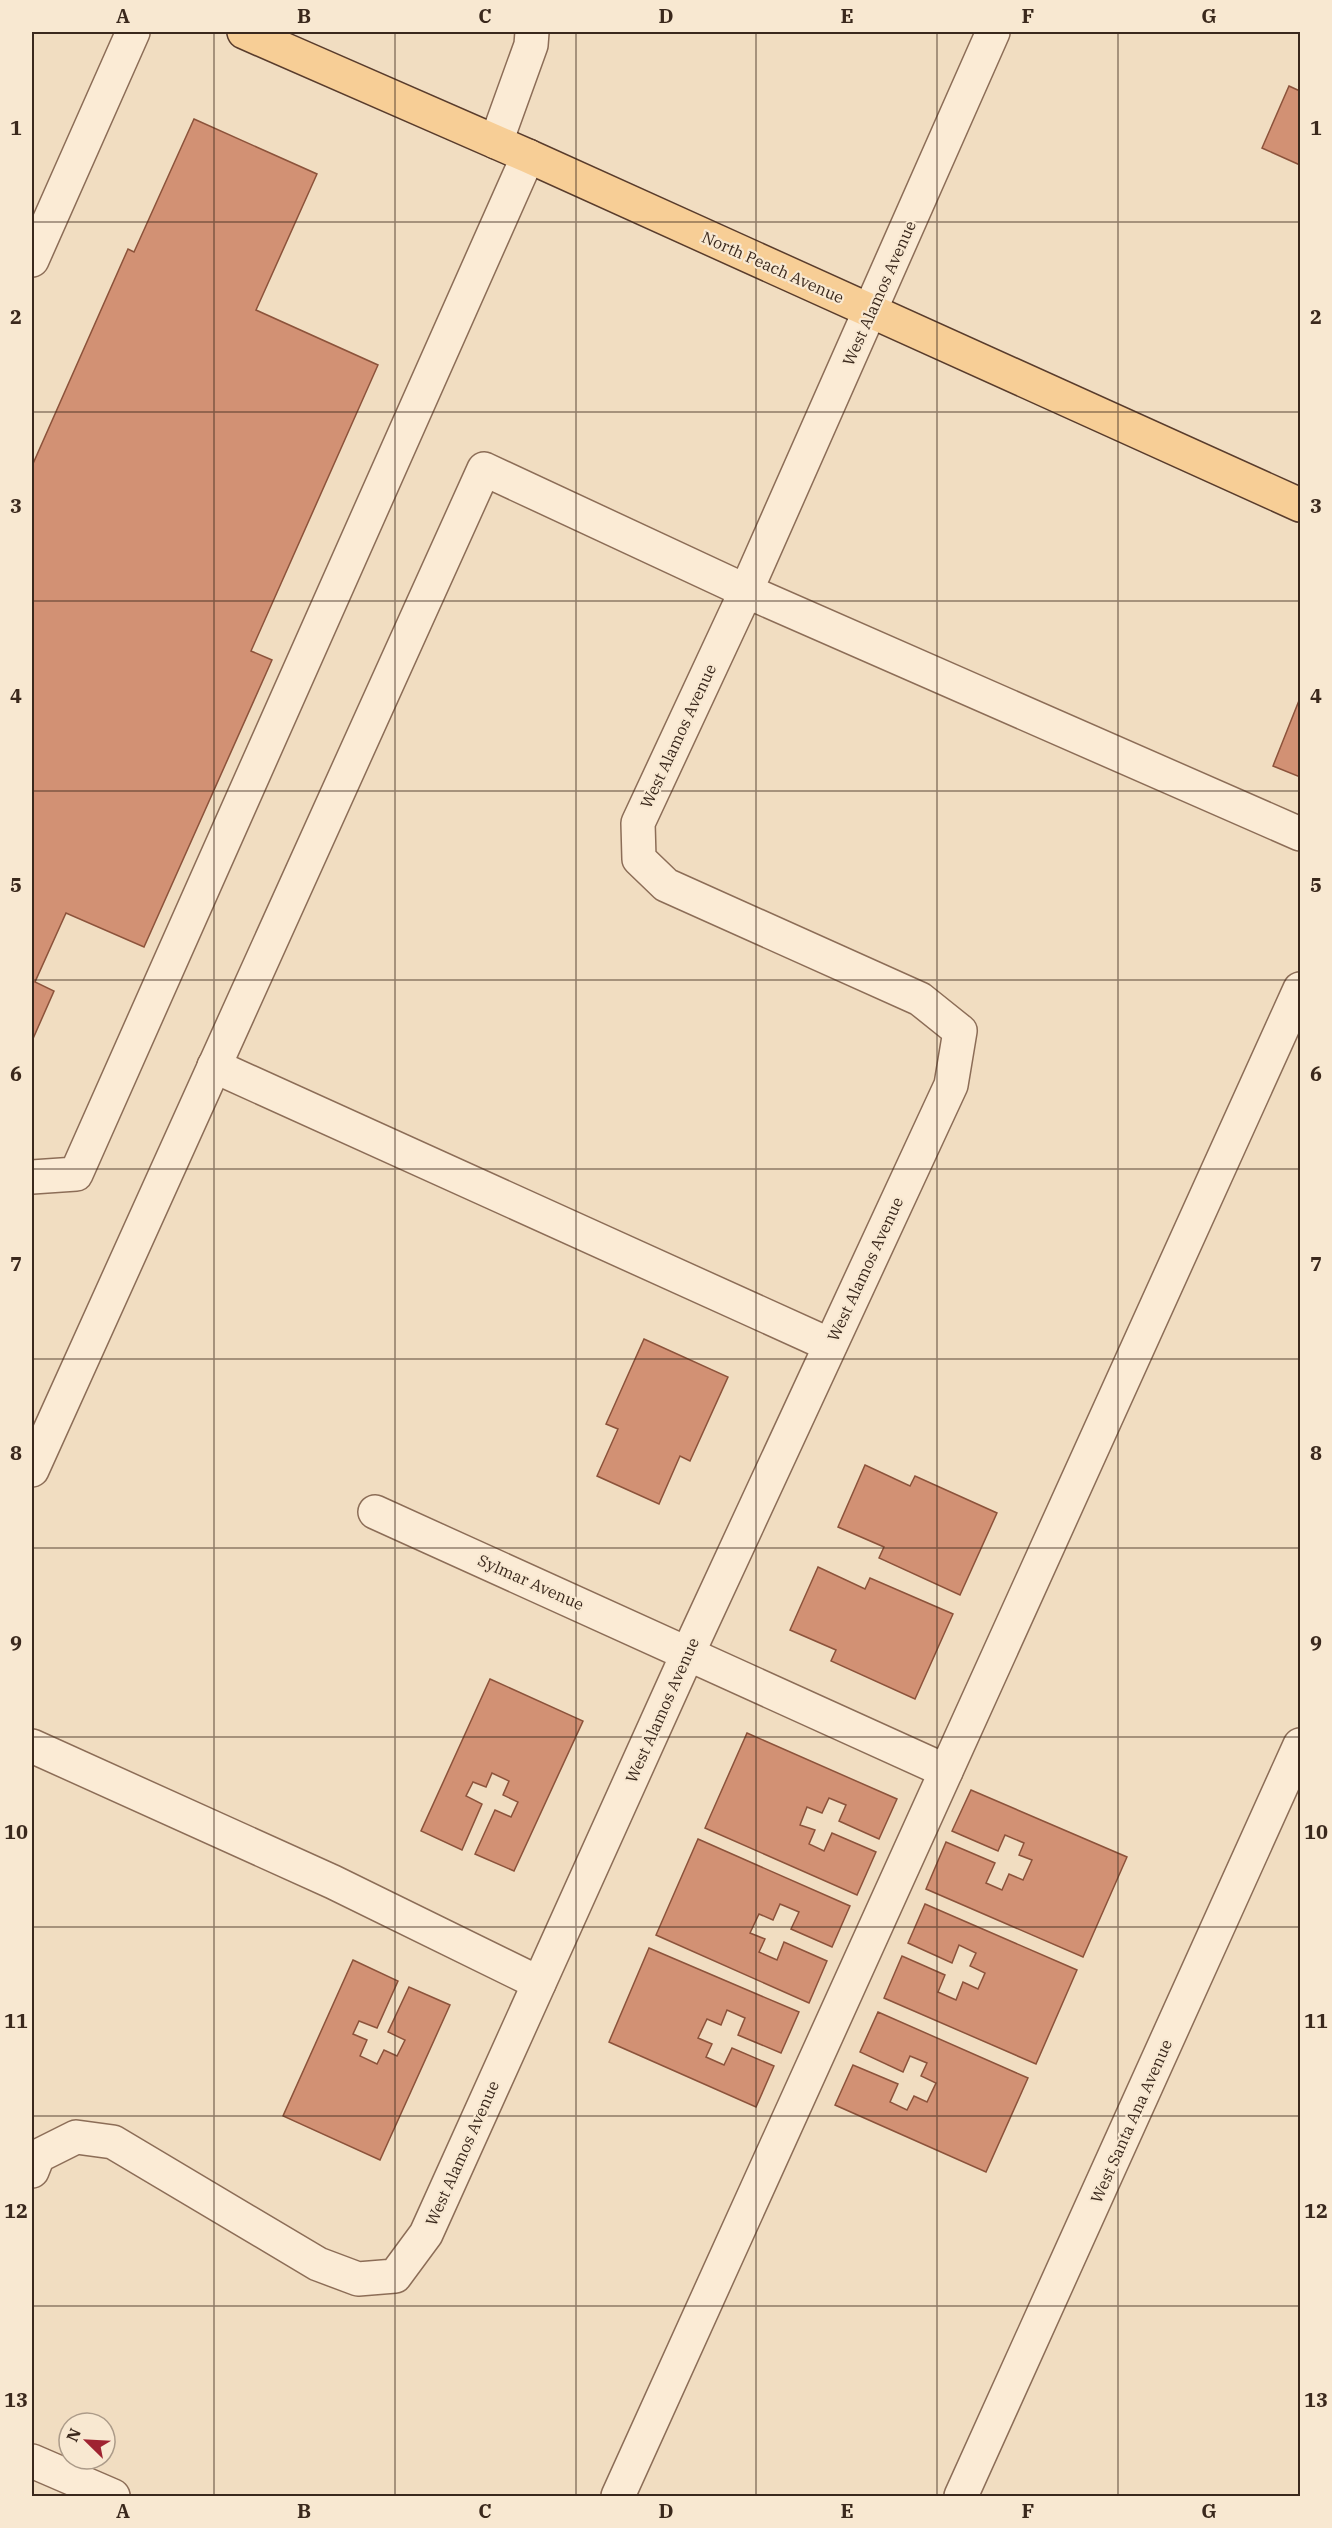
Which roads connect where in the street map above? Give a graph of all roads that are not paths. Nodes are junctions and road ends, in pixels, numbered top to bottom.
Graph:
1 (133, 32) edge
2 (244, 32) edge
3 (532, 32) edge
4 (993, 32) edge
5 (496, 142) junction
6 (528, 156) junction
7 (32, 260) edge
8 (871, 311) junction
9 (1300, 505) edge
10 (746, 591) junction
11 (1300, 834) edge
12 (1300, 989) edge
13 (214, 1066) junction
14 (32, 1177) edge
15 (830, 1345) junction
16 (32, 1470) edge
17 (375, 1512) dead end
18 (688, 1653) junction
19 (1300, 1745) edge
20 (32, 1746) edge
21 (946, 1771) junction
22 (539, 1983) junction
23 (32, 2171) edge
24 (32, 2461) edge
25 (112, 2496) edge
26 (618, 2496) edge
27 (961, 2496) edge

1 - 7 street
2 - 5 main road, North Peach Avenue
3 - 5 street
4 - 8 street, West Alamos Avenue
5 - 6 main road, North Peach Avenue
6 - 8 main road, North Peach Avenue
6 - 14 street
8 - 9 main road, North Peach Avenue
8 - 10 street, West Alamos Avenue
10 - 11 street
10 - 13 street
10 - 15 street, West Alamos Avenue
12 - 21 street
13 - 15 street
13 - 16 street
15 - 18 street, West Alamos Avenue
17 - 18 street, Sylmar Avenue
18 - 21 street, Sylmar Avenue
18 - 22 street, West Alamos Avenue
19 - 27 street, West Santa Ana Avenue
20 - 22 street
21 - 26 street
22 - 23 street, West Alamos Avenue
24 - 25 street

